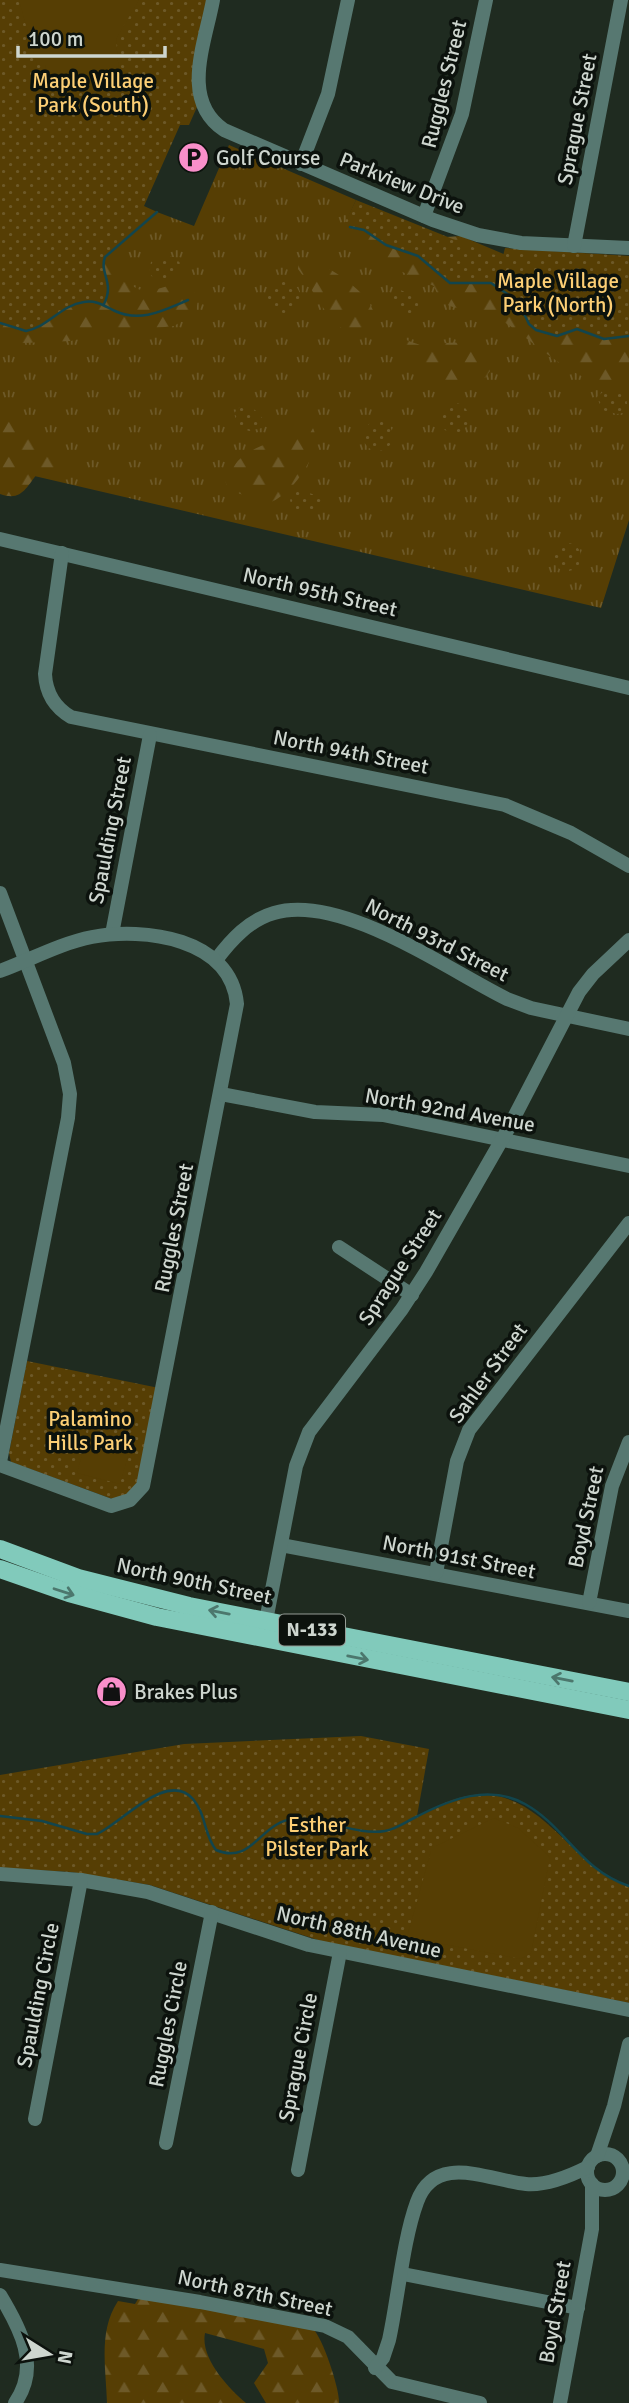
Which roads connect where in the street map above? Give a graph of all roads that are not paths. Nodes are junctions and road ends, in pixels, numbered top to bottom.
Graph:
1 (213, 0) edge
2 (348, 0) edge
3 (486, 0) edge
4 (621, 0) edge
5 (301, 164) junction
6 (424, 216) junction
7 (574, 246) junction
8 (629, 248) edge
9 (0, 539) edge
10 (62, 553) junction
11 (629, 688) edge
12 (150, 735) junction
13 (629, 866) edge
14 (0, 893) edge
15 (112, 934) junction
16 (629, 940) edge
17 (216, 960) junction
18 (26, 961) junction
19 (0, 971) edge
20 (566, 1016) junction
21 (629, 1029) edge
22 (221, 1094) junction
23 (502, 1139) junction
24 (629, 1167) edge
25 (629, 1223) edge
26 (339, 1247) dead end
27 (412, 1294) junction
28 (629, 1442) edge
29 (0, 1464) edge
30 (281, 1545) junction
31 (0, 1549) edge
32 (0, 1569) edge
33 (436, 1573) junction
34 (589, 1603) junction
35 (629, 1611) edge
36 (266, 1621) junction
37 (262, 1639) junction
38 (629, 1692) edge
39 (629, 1710) edge
40 (0, 1874) edge
41 (81, 1880) junction
42 (212, 1912) junction
43 (340, 1952) junction
44 (629, 2010) edge
45 (629, 2044) edge
46 (620, 2098) edge
47 (35, 2119) dead end
48 (166, 2143) dead end
49 (621, 2159) edge
50 (592, 2161) junction
51 (298, 2170) dead end
52 (625, 2174) edge
53 (544, 2182) junction
54 (591, 2183) junction
55 (610, 2189) junction
56 (592, 2229) junction
57 (0, 2270) edge
58 (403, 2274) junction
59 (0, 2295) edge
60 (578, 2308) junction
61 (375, 2368) junction
62 (15, 2403) edge
63 (480, 2403) edge
64 (560, 2403) edge

1 - 5 street, Parkview Drive
2 - 5 street
3 - 6 street, Ruggles Street
4 - 7 street, Sprague Street
5 - 6 street, Parkview Drive
6 - 7 street, Parkview Drive
7 - 8 street, Parkview Drive
9 - 10 street, North 95th Street
10 - 11 street, North 95th Street
10 - 12 street, North 94th Street
12 - 13 street, North 94th Street
12 - 15 street, Spaulding Street
14 - 18 street
15 - 17 street
15 - 18 street
16 - 20 street, Sprague Street
17 - 20 street, North 93rd Street
17 - 22 street, Ruggles Street
18 - 19 street
18 - 29 street
20 - 21 street, North 93rd Street
20 - 23 street, Sprague Street
22 - 23 street, North 92nd Avenue
22 - 29 street, Ruggles Street
23 - 24 street, North 92nd Avenue
23 - 27 street, Sprague Street
25 - 33 street, Sahler Street
26 - 27 street
27 - 30 street, Sprague Street
28 - 34 street, Boyd Street
30 - 33 street, North 91st Street
30 - 36 street, Sprague Street
36 -> 31 main road, North 90th Street / N-133
32 -> 37 main road, North 90th Street / N-133
33 - 34 street, North 91st Street
34 - 35 street, North 91st Street
36 - 37 street, Sprague Street
38 -> 36 main road, North 90th Street / N-133
37 -> 39 main road, North 90th Street / N-133
40 - 41 street, North 88th Avenue
41 - 42 street, North 88th Avenue
41 - 47 street, Spaulding Circle
42 - 43 street, North 88th Avenue
42 - 48 street, Ruggles Circle
43 - 44 street, North 88th Avenue
43 - 51 street, Sprague Circle
45 - 46 street, Boyd Street
46 - 49 street, Boyd Street
46 - 50 street, Boyd Street
49 - 50 street
49 - 52 street, Boyd Street
50 - 53 street
50 - 54 street, Boyd Street
52 - 55 street, Boyd Street
53 - 54 street
53 - 58 street
54 - 55 street
54 - 56 street, Boyd Street
55 - 56 street, Boyd Street
56 - 60 street, Boyd Street
57 - 61 street, North 87th Street
58 - 60 street
58 - 61 street
59 - 62 street
60 - 64 street, Boyd Street
61 - 63 street, North 87th Street

